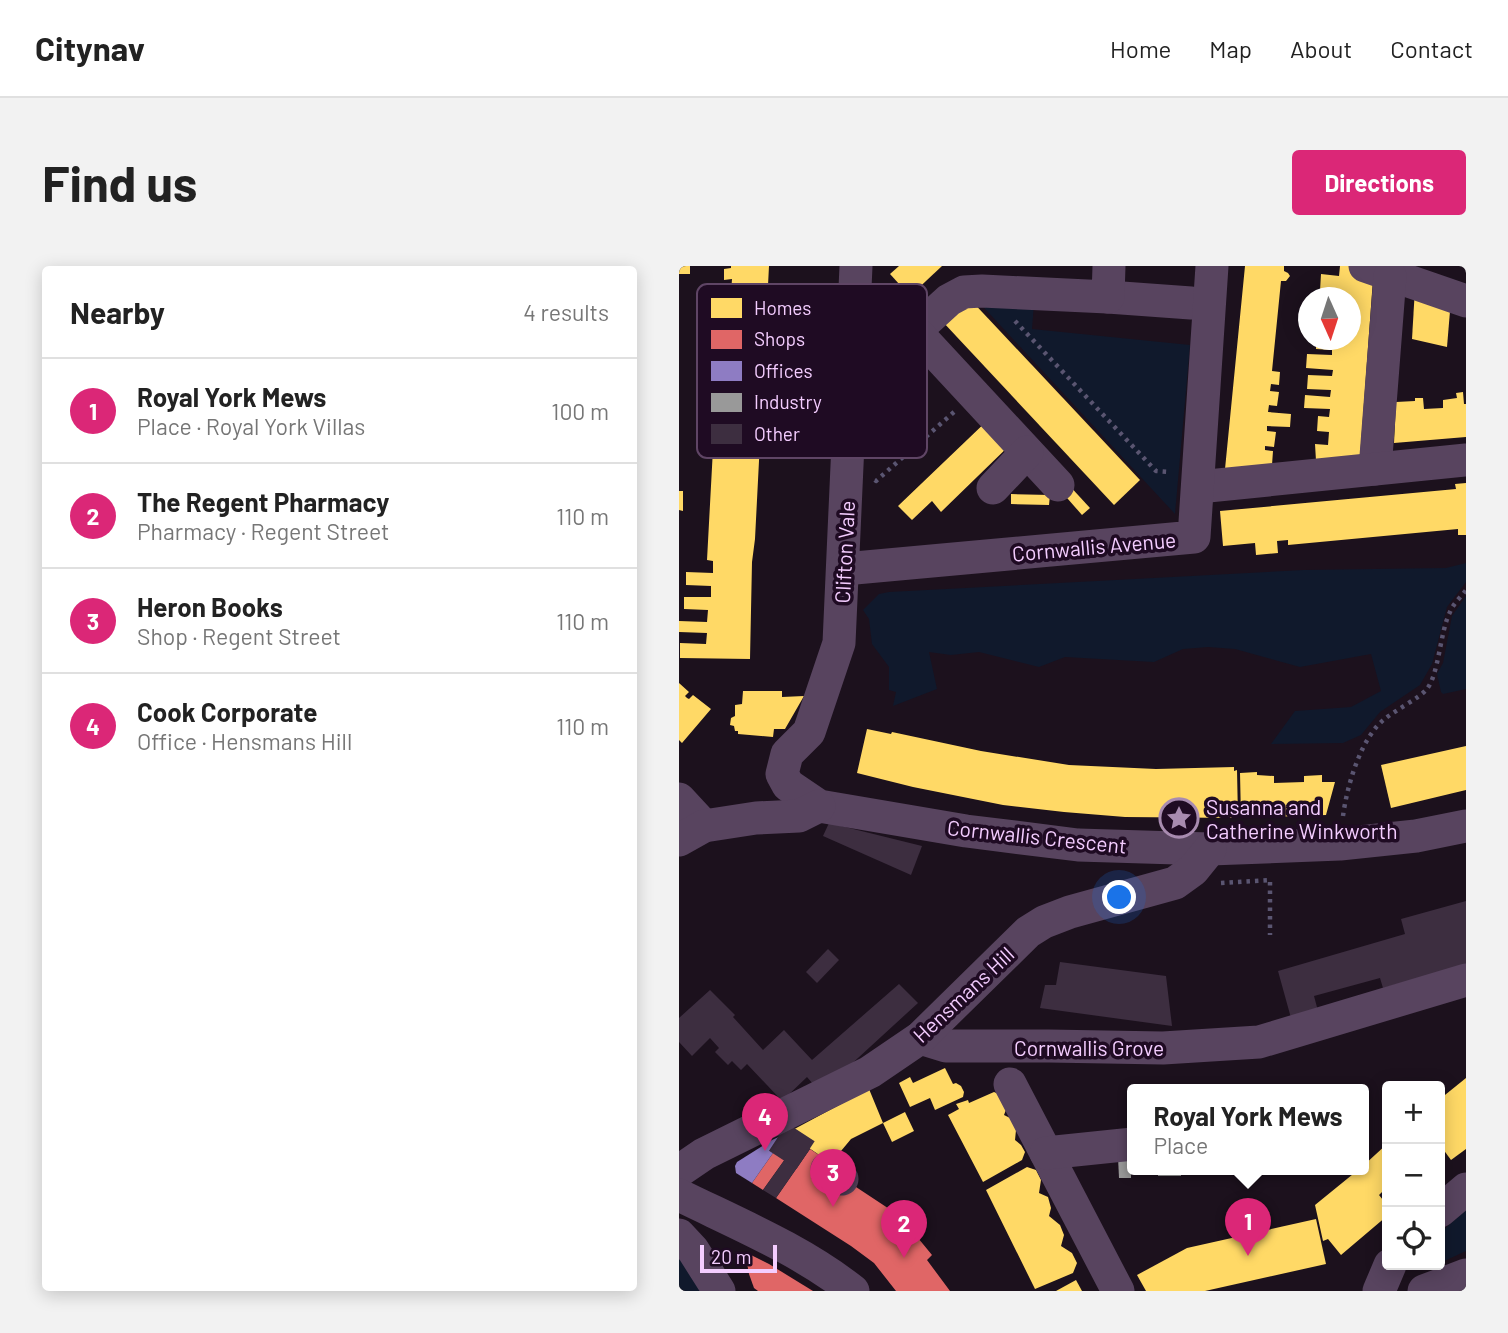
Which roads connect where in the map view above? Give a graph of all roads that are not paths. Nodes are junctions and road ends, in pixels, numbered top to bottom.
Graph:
1 (856, 266) edge
2 (1212, 266) edge
3 (1378, 271) edge
4 (1108, 281) edge
5 (855, 284) edge
6 (1466, 302) edge
7 (1191, 303) dead end
8 (927, 320) edge
9 (927, 344) edge
10 (1027, 452) junction
11 (848, 458) edge
12 (1466, 460) edge
13 (1375, 469) junction
14 (1199, 480) junction
15 (1058, 485) dead end
16 (993, 488) dead end
17 (844, 569) junction
18 (679, 799) edge
19 (819, 806) junction
20 (1466, 826) edge
21 (691, 833) edge
22 (1210, 849) junction
23 (1466, 980) edge
24 (921, 1038) junction
25 (1010, 1084) dead end
26 (1127, 1145) edge
27 (1046, 1153) junction
28 (679, 1171) edge
29 (1466, 1189) edge
30 (679, 1195) edge
31 (1445, 1207) edge
32 (679, 1235) edge
33 (1388, 1270) edge
34 (1466, 1275) edge
35 (719, 1291) edge
36 (853, 1291) edge
37 (1118, 1291) edge
38 (1379, 1291) edge
39 (1424, 1291) edge

1 - 5 street, Clifton Vale
2 - 14 street
3 - 6 street
3 - 13 street
4 - 7 street
4 - 8 street
9 - 10 street
10 - 15 street
10 - 16 street
11 - 17 street, Clifton Vale
12 - 13 street
13 - 14 street
14 - 17 street, Cornwallis Avenue
17 - 19 street, Clifton Vale
18 - 21 street
19 - 21 street
19 - 22 street, Cornwallis Crescent
20 - 22 street, Cornwallis Crescent
22 - 24 street, Hensmans Hill
23 - 24 street, Cornwallis Grove
24 - 28 street, Hensmans Hill
25 - 27 street
26 - 27 street
27 - 37 street
29 - 31 street
30 - 36 street
32 - 35 street
33 - 38 street
34 - 39 street

